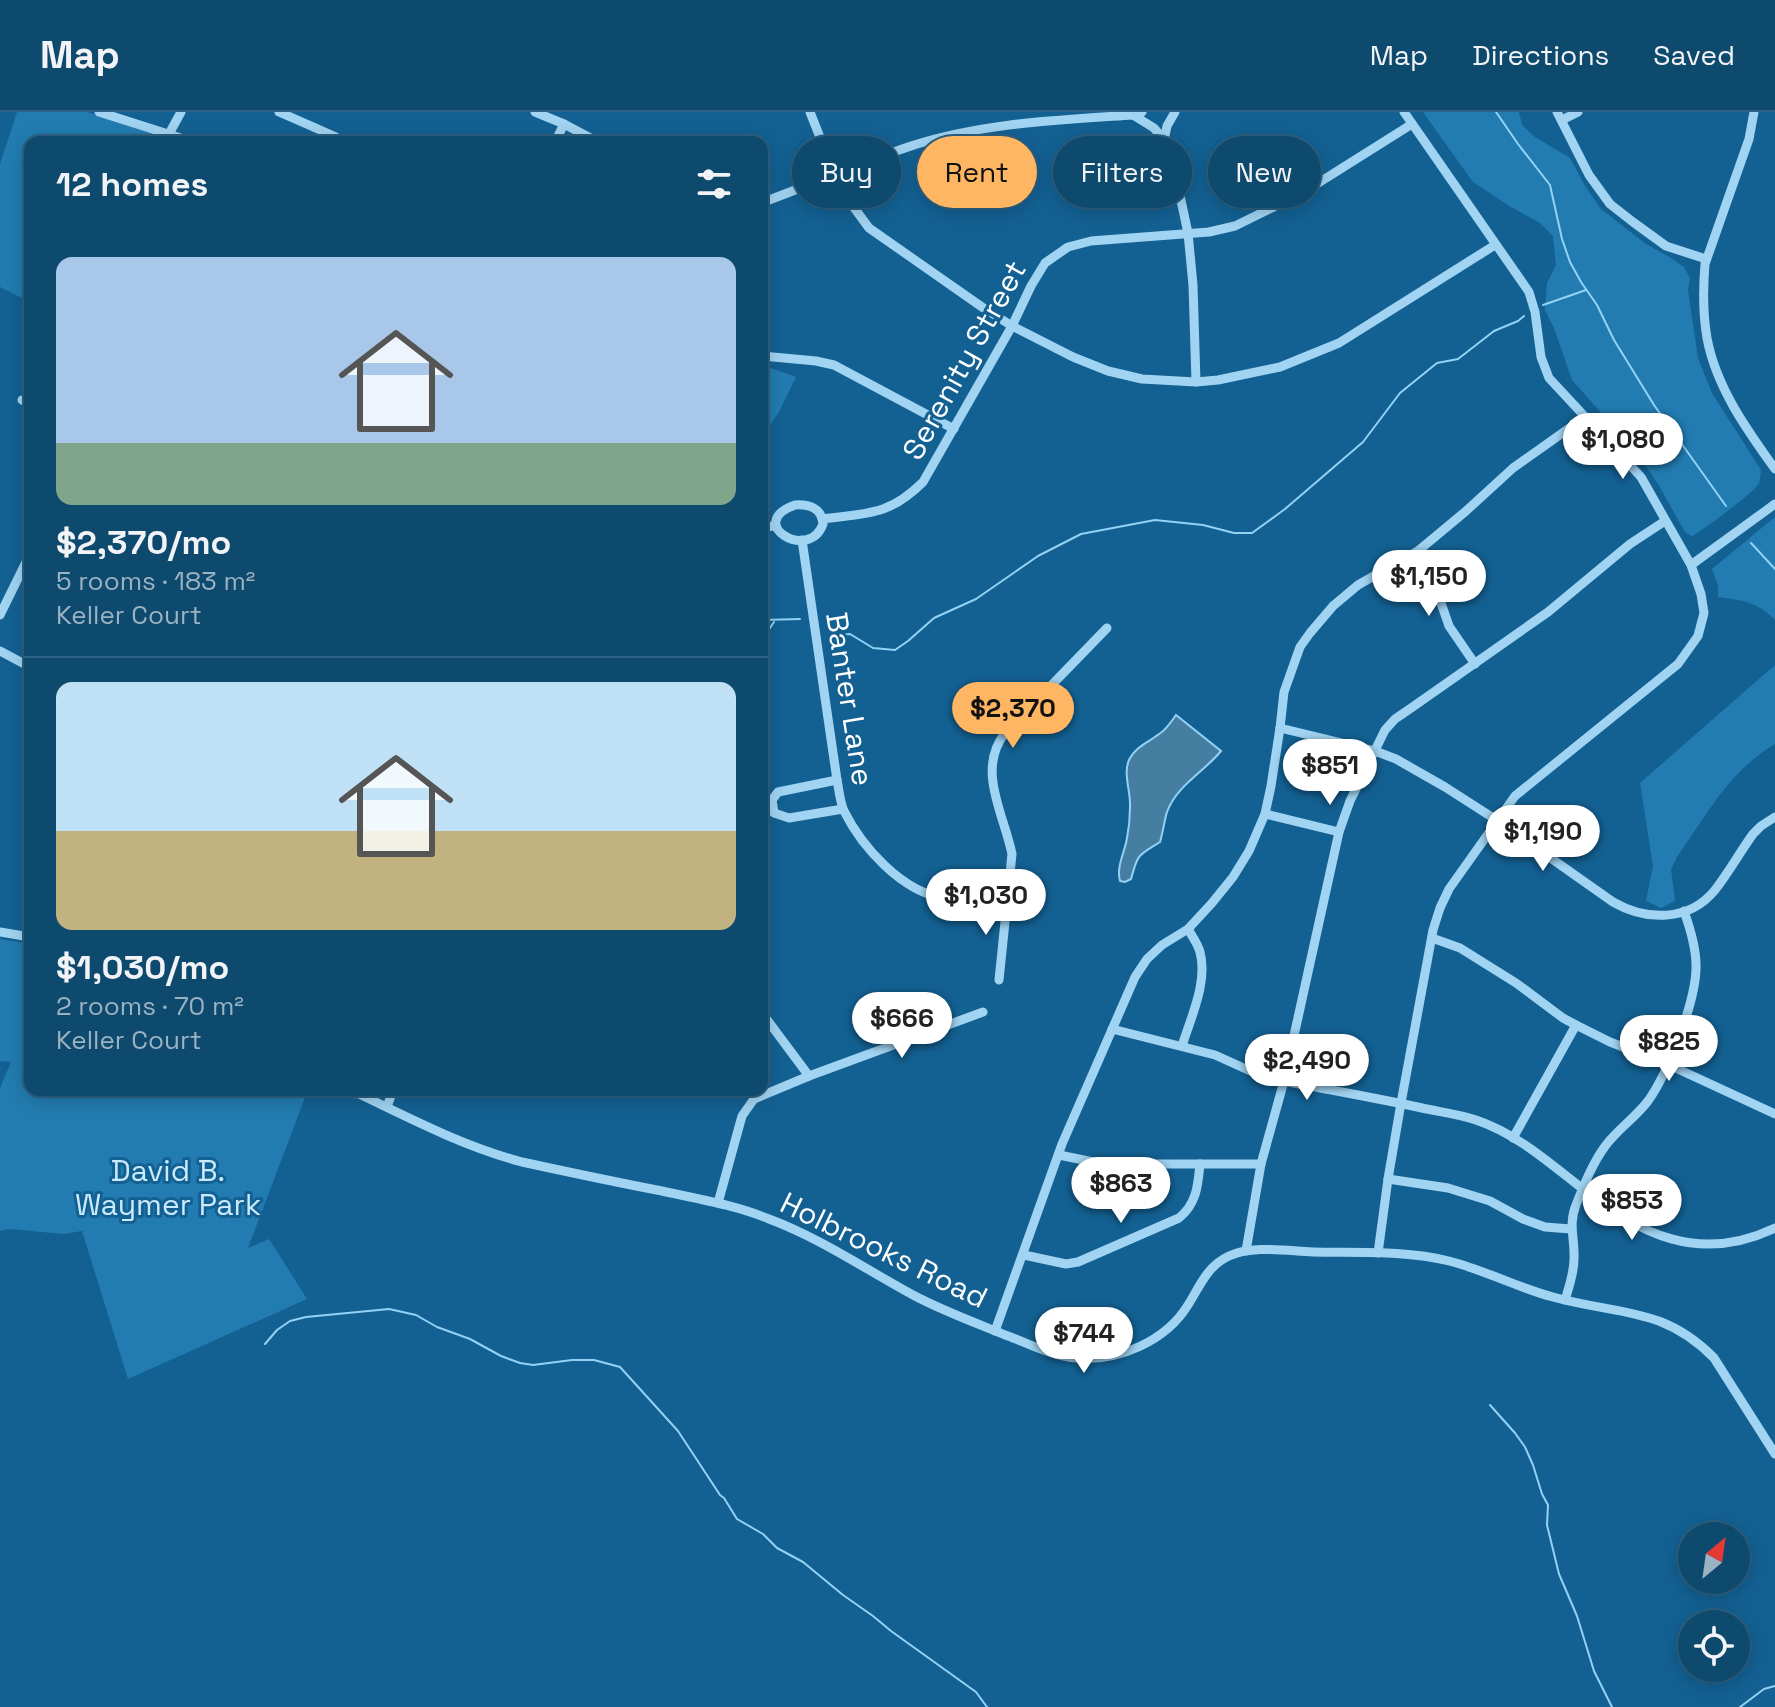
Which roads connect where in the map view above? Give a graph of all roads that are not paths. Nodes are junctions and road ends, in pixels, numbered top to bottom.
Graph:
1 (99, 112) edge
2 (181, 112) edge
3 (279, 112) edge
4 (535, 112) edge
5 (810, 112) edge
6 (1175, 112) edge
7 (1404, 112) edge
8 (1578, 112) edge
9 (1754, 112) edge
10 (1137, 113) edge
11 (1560, 116) edge
12 (564, 124) junction
13 (1412, 124) junction
14 (169, 134) junction
15 (175, 136) edge
16 (334, 136) edge
17 (558, 136) edge
18 (587, 136) edge
19 (820, 136) edge
20 (1161, 136) edge
21 (1165, 136) edge
22 (901, 150) edge
23 (792, 190) edge
24 (768, 199) edge
25 (854, 208) edge
26 (1183, 208) edge
27 (1188, 233) junction
28 (1495, 245) junction
29 (1706, 259) junction
30 (1012, 326) junction
31 (768, 357) edge
32 (1196, 382) junction
33 (1585, 417) junction
34 (954, 429) junction
35 (1775, 469) edge
36 (1775, 504) edge
37 (822, 519) junction
38 (1665, 521) junction
39 (776, 526) junction
40 (768, 527) edge
41 (802, 540) junction
42 (1418, 551) junction
43 (1691, 565) junction
44 (24, 566) edge
45 (0, 615) edge
46 (1107, 628) dead end
47 (0, 651) edge
48 (24, 664) edge
49 (1475, 664) junction
50 (1280, 728) junction
51 (1375, 751) junction
52 (837, 780) junction
53 (843, 809) junction
54 (1265, 814) junction
55 (1775, 817) edge
56 (1498, 821) junction
57 (1339, 832) junction
58 (1007, 897) junction
59 (1684, 911) junction
60 (1188, 929) junction
61 (0, 932) edge
62 (24, 936) edge
63 (1432, 938) junction
64 (999, 980) dead end
65 (983, 1012) dead end
66 (768, 1021) edge
67 (1576, 1025) junction
68 (1112, 1029) junction
69 (1182, 1046) junction
70 (1667, 1064) junction
71 (809, 1076) junction
72 (1284, 1081) junction
73 (768, 1092) edge
74 (364, 1096) edge
75 (391, 1096) edge
76 (759, 1096) edge
77 (1401, 1103) junction
78 (387, 1107) junction
79 (1775, 1114) edge
80 (1513, 1138) junction
81 (1059, 1155) junction
82 (1200, 1164) junction
83 (1261, 1164) junction
84 (1388, 1179) junction
85 (1583, 1190) junction
86 (718, 1203) junction
87 (1775, 1228) edge
88 (1571, 1229) junction
89 (1246, 1251) junction
90 (1378, 1253) junction
91 (1024, 1255) junction
92 (1565, 1300) junction
93 (995, 1331) junction
94 (1775, 1454) edge

1 - 14 street
2 - 14 street
3 - 16 street
4 - 12 street
5 - 19 street
6 - 21 street
7 - 13 street
8 - 11 street
9 - 29 street
10 - 20 street
10 - 22 street
11 - 29 street
12 - 17 street
12 - 18 street
13 - 27 street, Serenity Street
13 - 28 street
14 - 15 street
23 - 24 street
25 - 30 street
26 - 27 street
27 - 30 street, Serenity Street
27 - 32 street
28 - 32 street
28 - 33 street
29 - 35 street
30 - 32 street
30 - 34 street, Serenity Street
31 - 34 street
33 - 38 street
33 - 42 street
34 - 37 street, Serenity Street
36 - 43 street
37 - 39 street, Serenity Street
37 - 41 street
38 - 43 street
38 - 49 street
39 - 40 street
39 - 41 street
41 - 52 street, Banter Lane
42 - 49 street
42 - 50 street
43 - 56 street
44 - 45 street
46 - 58 street
47 - 48 street
49 - 51 street
50 - 51 street
50 - 54 street
51 - 56 street
51 - 57 street
52 - 53 street, Banter Lane
52 - 53 street
53 - 58 street, Banter Lane
54 - 57 street
54 - 60 street
55 - 59 street
56 - 59 street
56 - 63 street
57 - 72 street
58 - 64 street
59 - 70 street
60 - 68 street
60 - 69 street
61 - 62 street
63 - 67 street
63 - 77 street
65 - 71 street
66 - 71 street
67 - 70 street
67 - 80 street
68 - 69 street
68 - 81 street
69 - 72 street
70 - 79 street
70 - 85 street
71 - 73 street
72 - 77 street
72 - 83 street
74 - 78 street, Holbrooks Road
75 - 78 street
76 - 86 street
77 - 80 street
77 - 84 street
78 - 86 street, Holbrooks Road
80 - 85 street
81 - 82 street
81 - 91 street
82 - 83 street
82 - 91 street
83 - 89 street
84 - 88 street
84 - 90 street
85 - 87 street
85 - 88 street
86 - 93 street, Holbrooks Road
88 - 92 street
89 - 90 street, Holbrooks Road
89 - 93 street, Holbrooks Road
90 - 92 street, Holbrooks Road
91 - 93 street
92 - 94 street, Holbrooks Road

